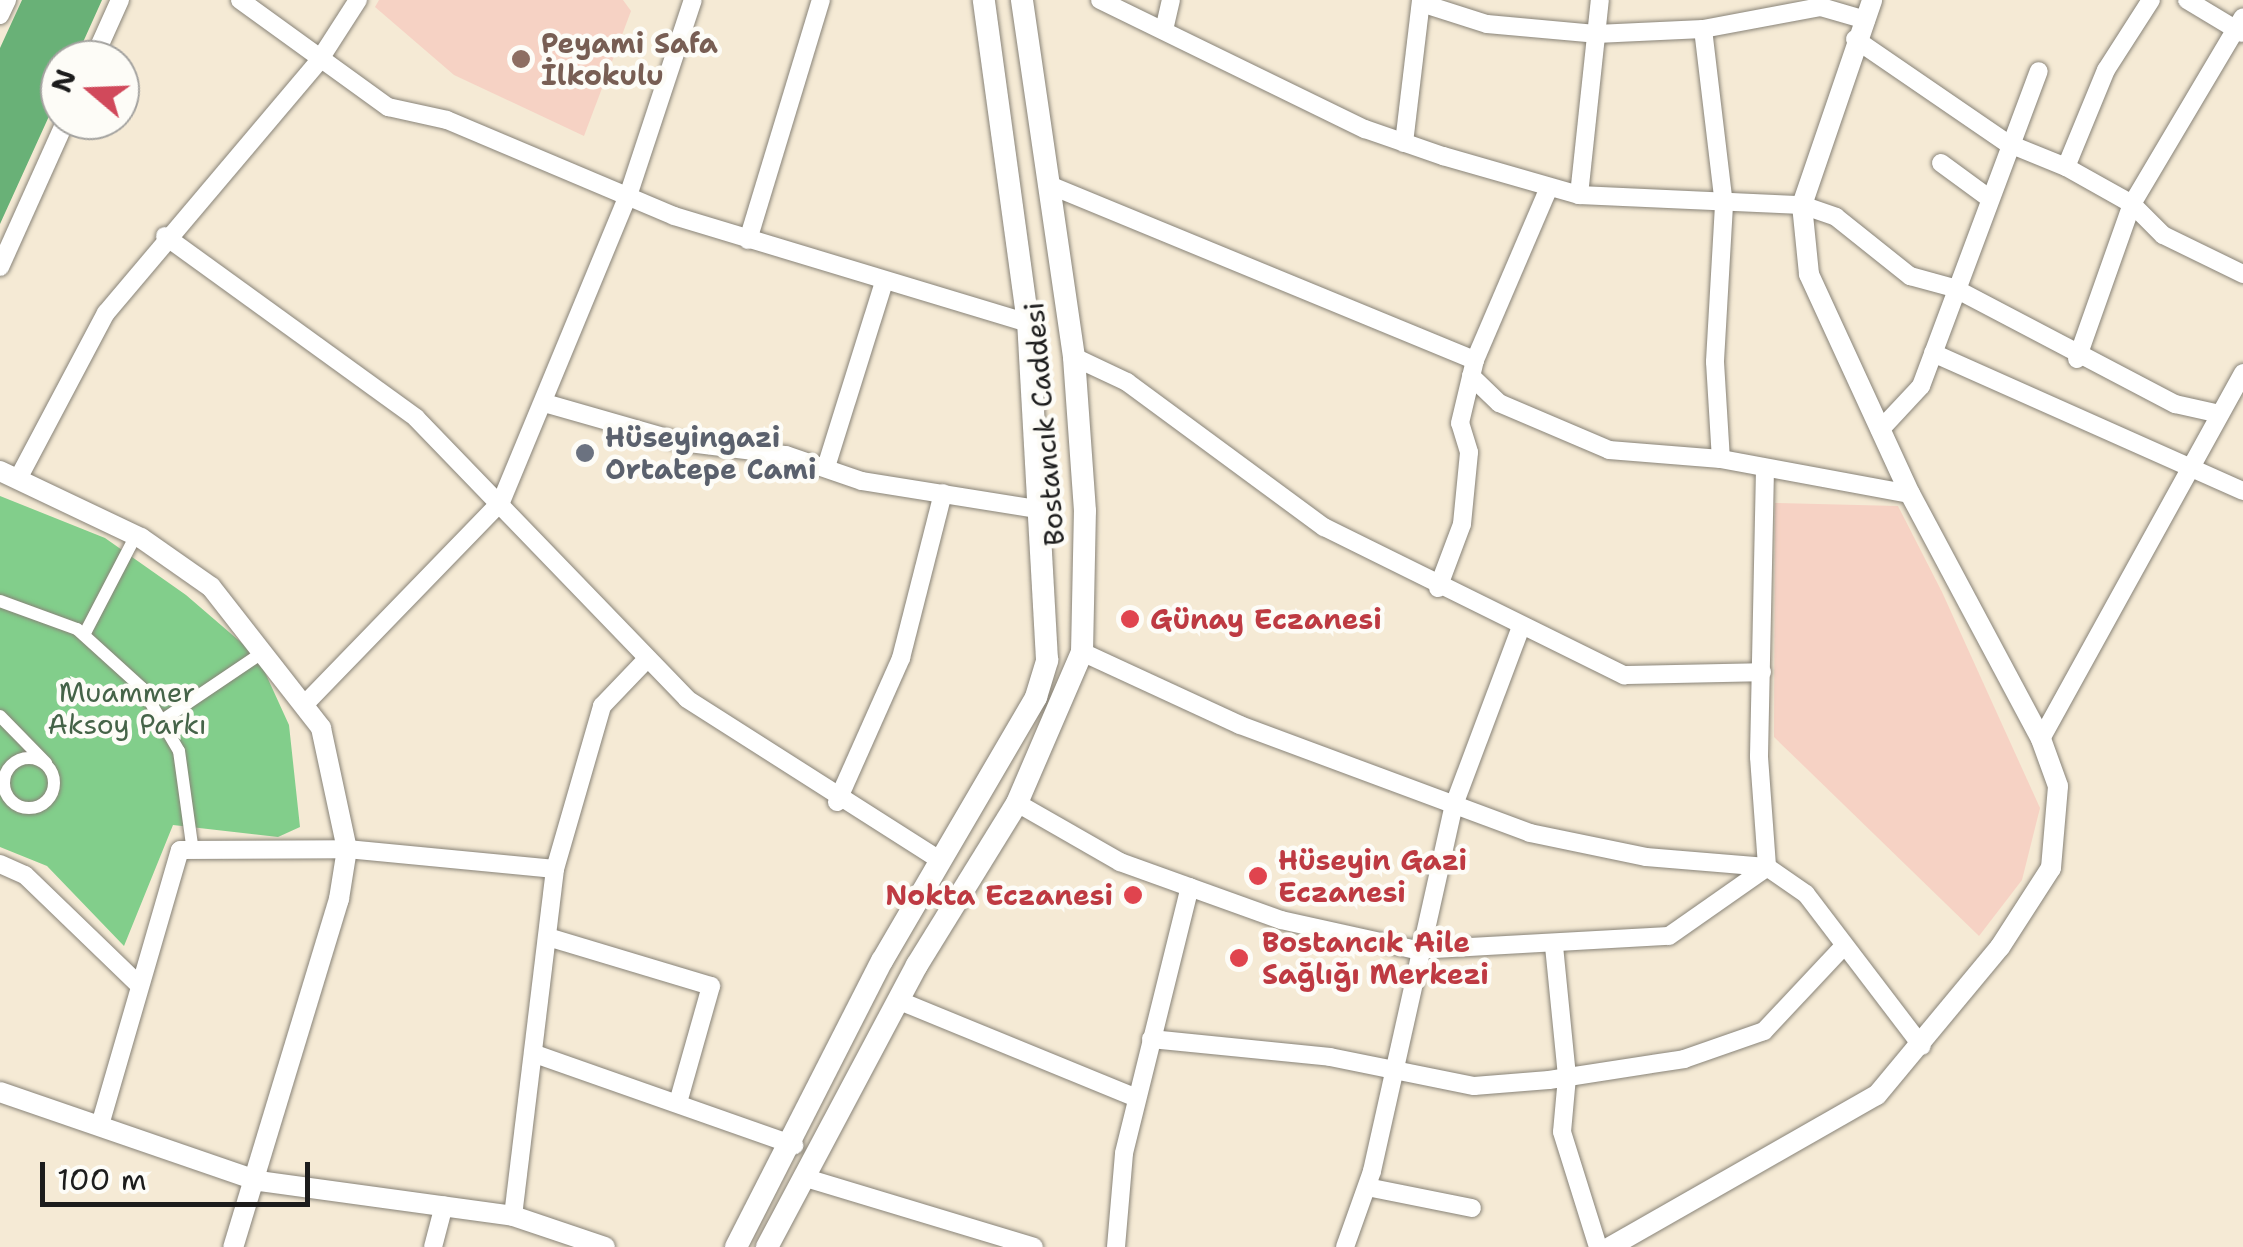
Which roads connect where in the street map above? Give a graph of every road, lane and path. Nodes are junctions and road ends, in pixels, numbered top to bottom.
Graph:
1 (7, 0) edge
2 (120, 0) edge
3 (240, 0) edge
4 (358, 0) edge
5 (692, 0) edge
6 (821, 0) edge
7 (984, 0) edge
8 (1022, 0) edge
9 (1100, 0) edge
10 (1171, 0) edge
11 (1600, 0) edge
12 (2151, 0) edge
13 (2187, 0) edge
14 (1421, 2) edge
15 (1818, 3) edge
16 (1869, 10) edge
17 (0, 15) edge
18 (2240, 26) edge
19 (1703, 29) junction
20 (1164, 30) junction
21 (1596, 34) junction
22 (1855, 39) junction
23 (102, 40) edge
24 (318, 62) junction
25 (2039, 71) dead end
26 (57, 140) edge
27 (1404, 143) junction
28 (2007, 144) junction
29 (1941, 163) dead end
30 (2066, 167) junction
31 (1047, 184) junction
32 (1549, 187) junction
33 (1579, 195) junction
34 (628, 196) junction
35 (1990, 199) junction
36 (2132, 204) junction
37 (1724, 205) junction
38 (1802, 206) junction
39 (164, 236) junction
40 (748, 240) junction
41 (0, 267) edge
42 (2243, 274) edge
43 (884, 284) junction
44 (1954, 288) junction
45 (1028, 323) junction
46 (1933, 353) junction
47 (1074, 357) junction
48 (2077, 359) junction
49 (1474, 368) junction
50 (2243, 373) edge
51 (548, 404) junction
52 (2220, 414) junction
53 (1880, 430) junction
54 (1721, 458) junction
55 (826, 467) junction
56 (1765, 469) junction
57 (2192, 470) junction
58 (10, 474) edge
59 (2243, 491) edge
60 (943, 493) junction
61 (1910, 494) junction
62 (501, 502) junction
63 (1043, 510) junction
64 (136, 535) junction
65 (1438, 588) junction
66 (0, 601) edge
67 (1521, 627) junction
68 (84, 636) junction
69 (266, 651) junction
70 (1082, 652) junction
71 (647, 658) junction
72 (1762, 672) junction
73 (305, 704) junction
74 (0, 716) edge
75 (164, 719) junction
76 (2042, 740) junction
77 (46, 764) junction
78 (837, 802) junction
79 (1017, 802) junction
80 (1454, 805) junction
81 (192, 845) junction
82 (347, 849) junction
83 (941, 861) junction
84 (0, 864) edge
85 (1767, 868) junction
86 (555, 869) junction
87 (1190, 887) junction
88 (552, 938) junction
89 (1554, 946) junction
90 (1842, 948) junction
91 (1416, 950) junction
92 (138, 984) junction
93 (900, 1001) junction
94 (1150, 1039) junction
95 (1922, 1046) junction
96 (535, 1054) junction
97 (1393, 1071) junction
98 (1567, 1078) junction
99 (0, 1092) edge
100 (1136, 1098) junction
101 (678, 1102) junction
102 (100, 1125) junction
103 (794, 1145) junction
104 (806, 1178) junction
105 (260, 1182) junction
106 (1367, 1187) junction
107 (444, 1204) junction
108 (1472, 1208) dead end
109 (514, 1216) junction
110 (597, 1246) edge
111 (233, 1247) edge
112 (433, 1247) edge
113 (736, 1247) edge
114 (767, 1247) edge
115 (1034, 1247) edge
116 (1116, 1247) edge
117 (1346, 1247) edge
118 (1598, 1247) edge
119 (1610, 1247) edge

1 - 17 street
2 - 23 street
3 - 24 street
4 - 24 street
5 - 34 street
6 - 40 street
7 - 45 main road, Bostancık Caddesi
8 - 31 main road, Bostancık Caddesi
9 - 20 street
10 - 20 street
11 - 21 street
12 - 30 street
13 - 18 street
14 - 21 street
14 - 27 street
15 - 16 street
15 - 19 street
16 - 22 street
18 - 36 street
19 - 21 street
19 - 37 street
20 - 27 street
21 - 33 street
22 - 28 street
22 - 38 street
24 - 34 street
24 - 39 street
25 - 28 street
26 - 41 street
27 - 32 street
28 - 30 street
28 - 35 street
29 - 35 street
30 - 36 street
31 - 47 main road, Bostancık Caddesi
31 - 49 street
32 - 33 street
32 - 49 street
33 - 37 street
34 - 40 street
34 - 51 street
35 - 44 street
36 - 42 street
36 - 48 street
37 - 38 street
37 - 54 street
38 - 44 street
38 - 53 street
39 - 58 street
39 - 62 street
40 - 43 street
43 - 45 street
43 - 55 street
44 - 46 street
44 - 48 street
45 - 63 main road, Bostancık Caddesi
46 - 53 street
46 - 57 street
47 - 65 street
47 - 70 main road, Bostancık Caddesi
48 - 52 street
49 - 54 street
49 - 65 street
50 - 52 street
51 - 55 street
51 - 62 street
52 - 57 street
53 - 61 street
54 - 56 street
55 - 60 street
56 - 61 street
56 - 72 street
57 - 59 street
57 - 76 street
58 - 64 street
60 - 63 street
60 - 78 street
61 - 76 street
62 - 71 street
62 - 73 street
63 - 83 main road, Bostancık Caddesi
64 - 68 street
64 - 69 street
65 - 67 street
66 - 68 street
67 - 72 street
67 - 80 street
68 - 75 street
69 - 73 street
69 - 75 street
70 - 79 main road, Bostancık Caddesi
70 - 80 street
71 - 78 street
71 - 86 street
72 - 85 street
73 - 82 street
74 - 77 street
75 - 81 street
76 - 95 street
77 - 77 street
78 - 83 street
79 - 87 street
79 - 93 main road, Bostancık Caddesi
80 - 85 street
80 - 91 street
81 - 82 street
81 - 92 street
82 - 86 street
82 - 105 street
83 - 103 main road, Bostancık Caddesi
84 - 92 street
85 - 89 street
85 - 90 street
86 - 88 street
87 - 91 street
87 - 94 street
88 - 96 street
88 - 101 street
89 - 91 street
89 - 98 street
90 - 95 street
90 - 98 street
91 - 97 street
92 - 102 street
93 - 100 street
93 - 104 main road, Bostancık Caddesi
94 - 97 street
94 - 100 street
95 - 119 street
96 - 101 street
96 - 109 street
97 - 98 street
97 - 106 street
98 - 118 street
99 - 102 street
100 - 116 street
101 - 103 street
102 - 105 street
103 - 113 main road, Bostancık Caddesi
104 - 114 main road, Bostancık Caddesi
104 - 115 street
105 - 107 street
105 - 111 street
106 - 108 street
106 - 117 street
107 - 109 street
107 - 112 street
109 - 110 street

